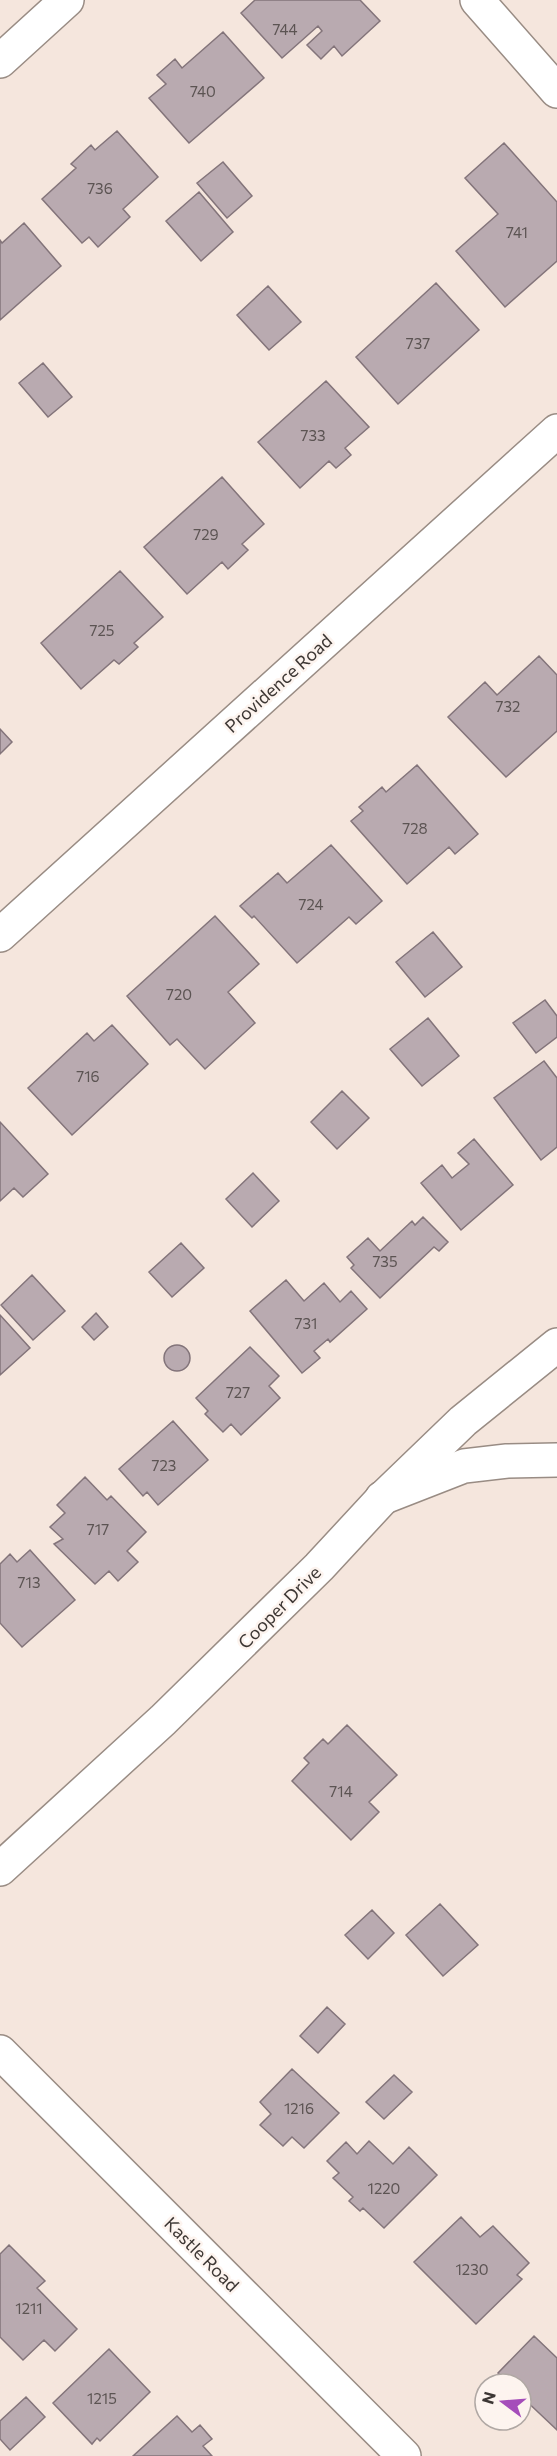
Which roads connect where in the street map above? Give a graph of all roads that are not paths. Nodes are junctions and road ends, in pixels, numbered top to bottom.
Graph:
1 (67, 0) edge
2 (477, 0) edge
3 (0, 60) edge
4 (557, 91) edge
5 (557, 431) edge
6 (0, 934) edge
7 (557, 1345) edge
8 (557, 1460) edge
9 (382, 1498) junction
10 (0, 1869) edge
11 (0, 2052) edge
12 (404, 2456) edge

1 - 3 street
2 - 4 street
5 - 6 street, Providence Road
7 - 9 street, Cooper Drive
8 - 9 street
9 - 10 street, Cooper Drive
11 - 12 street, Kastle Road

